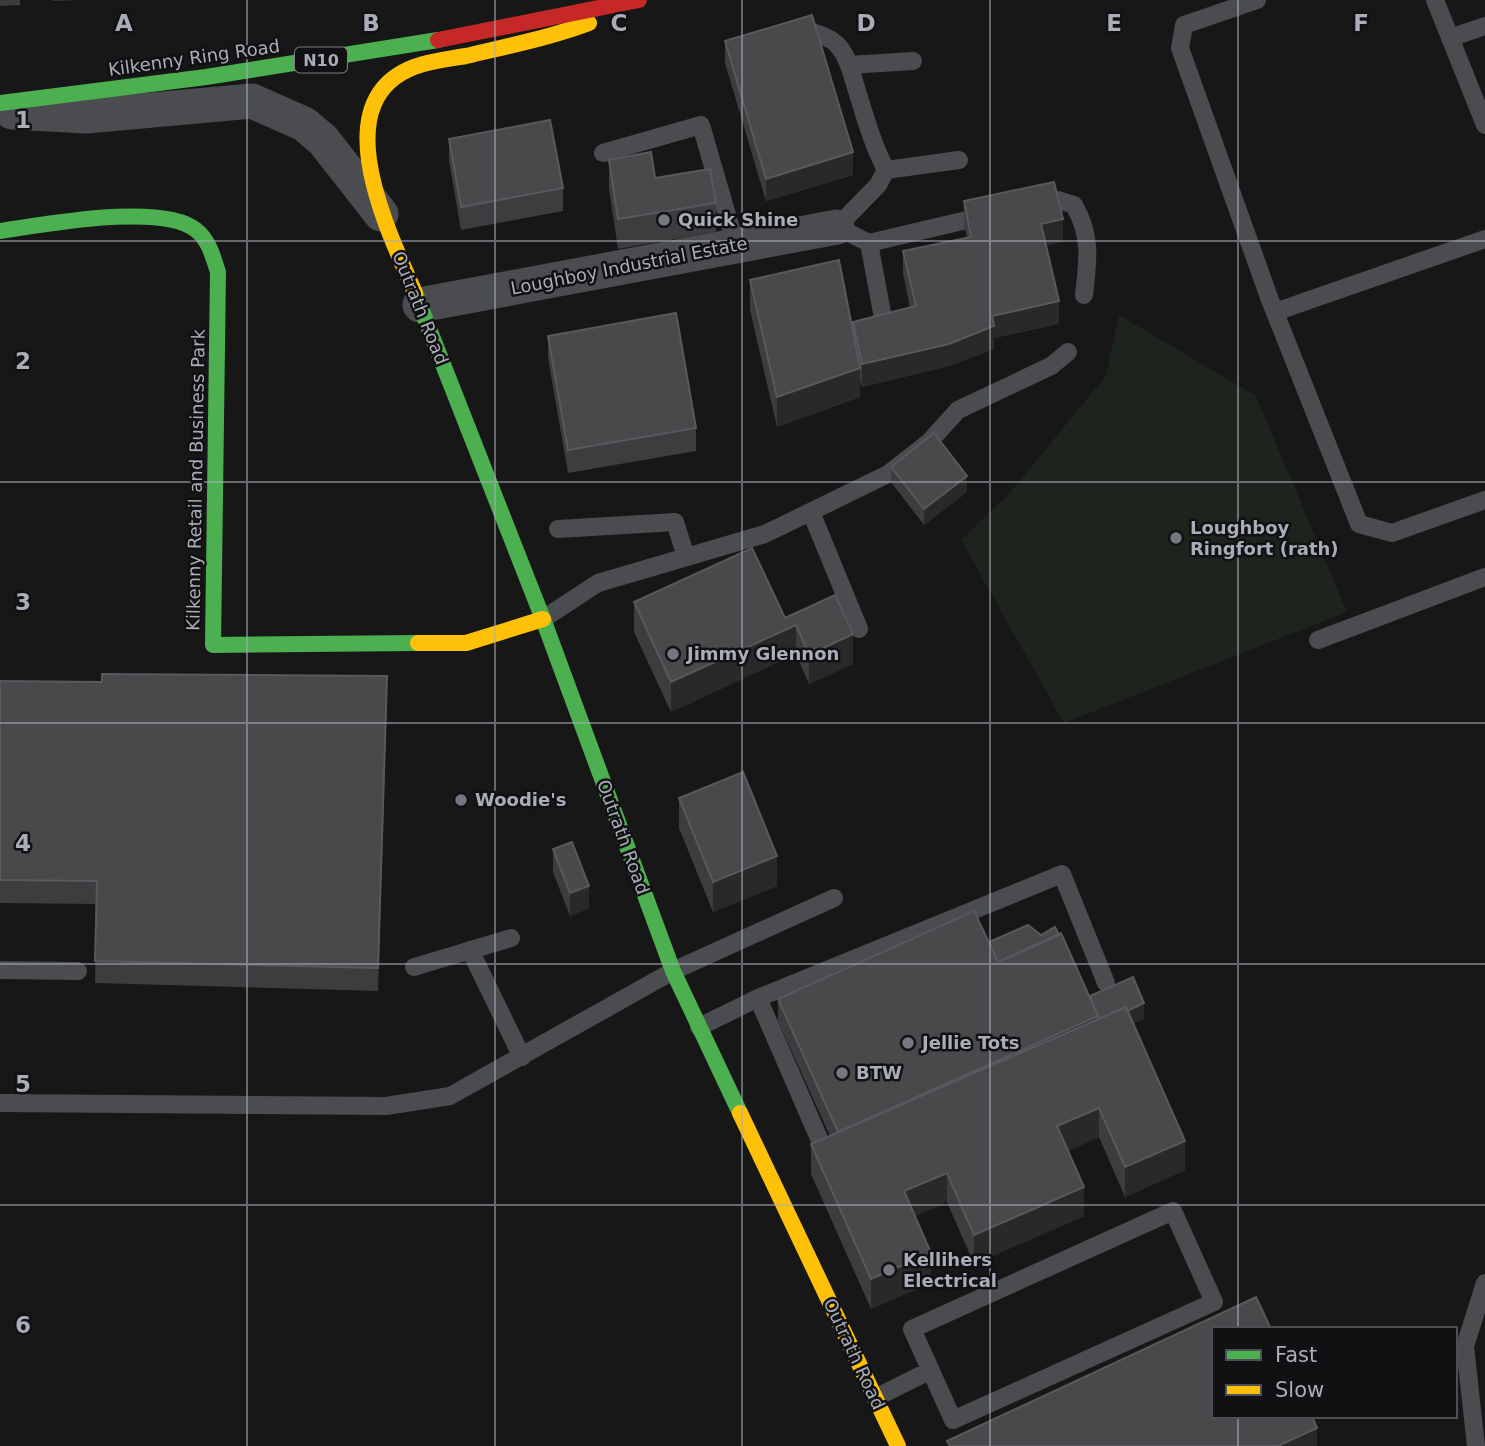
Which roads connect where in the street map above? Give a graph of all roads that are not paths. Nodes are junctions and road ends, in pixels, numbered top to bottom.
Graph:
1 (639, 0) edge
2 (646, 0) edge
3 (1256, 0) edge
4 (1435, 0) edge
5 (1485, 26) edge
6 (786, 33) edge
7 (1450, 38) junction
8 (913, 61) dead end
9 (849, 65) junction
10 (0, 103) edge
11 (0, 112) edge
12 (1485, 125) edge
13 (603, 153) dead end
14 (959, 160) dead end
15 (886, 170) junction
16 (381, 214) junction
17 (837, 227) junction
18 (0, 231) edge
19 (1485, 239) edge
20 (869, 243) junction
21 (736, 246) junction
22 (1084, 295) dead end
23 (421, 305) junction
24 (1275, 312) junction
25 (883, 318) edge
26 (1068, 352) dead end
27 (1485, 500) edge
28 (811, 512) junction
29 (558, 528) dead end
30 (686, 557) junction
31 (1485, 577) edge
32 (543, 619) junction
33 (859, 629) dead end
34 (1318, 640) dead end
35 (834, 898) dead end
36 (511, 938) dead end
37 (470, 950) junction
38 (414, 967) dead end
39 (0, 970) edge
40 (78, 971) dead end
41 (673, 971) junction
42 (1106, 983) dead end
43 (758, 998) junction
44 (699, 1027) junction
45 (522, 1057) junction
46 (0, 1103) edge
47 (821, 1143) edge
48 (1485, 1283) edge
49 (931, 1370) junction
50 (875, 1398) junction
51 (898, 1446) edge
52 (1476, 1446) edge

1 - 10 main road, Kilkenny Ring Road / N10
2 - 16 main road, Outrath Road
3 - 24 lane
4 - 7 lane
5 - 7 lane
6 - 9 lane
7 - 12 lane
8 - 9 lane
9 - 15 lane
11 - 16 street, Outrath Road
13 - 21 lane
14 - 15 lane
15 - 17 lane
16 - 23 main road, Outrath Road
17 - 20 lane
17 - 21 street, Loughboy Industrial Estate
18 - 32 main road, Kilkenny Retail and Business Park
19 - 24 lane
20 - 22 lane
20 - 25 lane
21 - 23 street, Loughboy Industrial Estate
23 - 32 main road, Outrath Road
24 - 27 lane
26 - 28 lane
28 - 30 lane
28 - 33 lane
29 - 30 lane
30 - 32 lane
31 - 34 lane
32 - 41 main road, Outrath Road
35 - 41 lane
36 - 37 lane
37 - 38 lane
37 - 45 lane
39 - 40 lane
41 - 44 main road, Outrath Road
41 - 45 lane
42 - 43 lane
43 - 44 lane
43 - 47 lane
44 - 50 main road, Outrath Road
45 - 46 lane
48 - 52 lane
49 - 49 lane
49 - 50 lane
50 - 51 main road, Outrath Road

